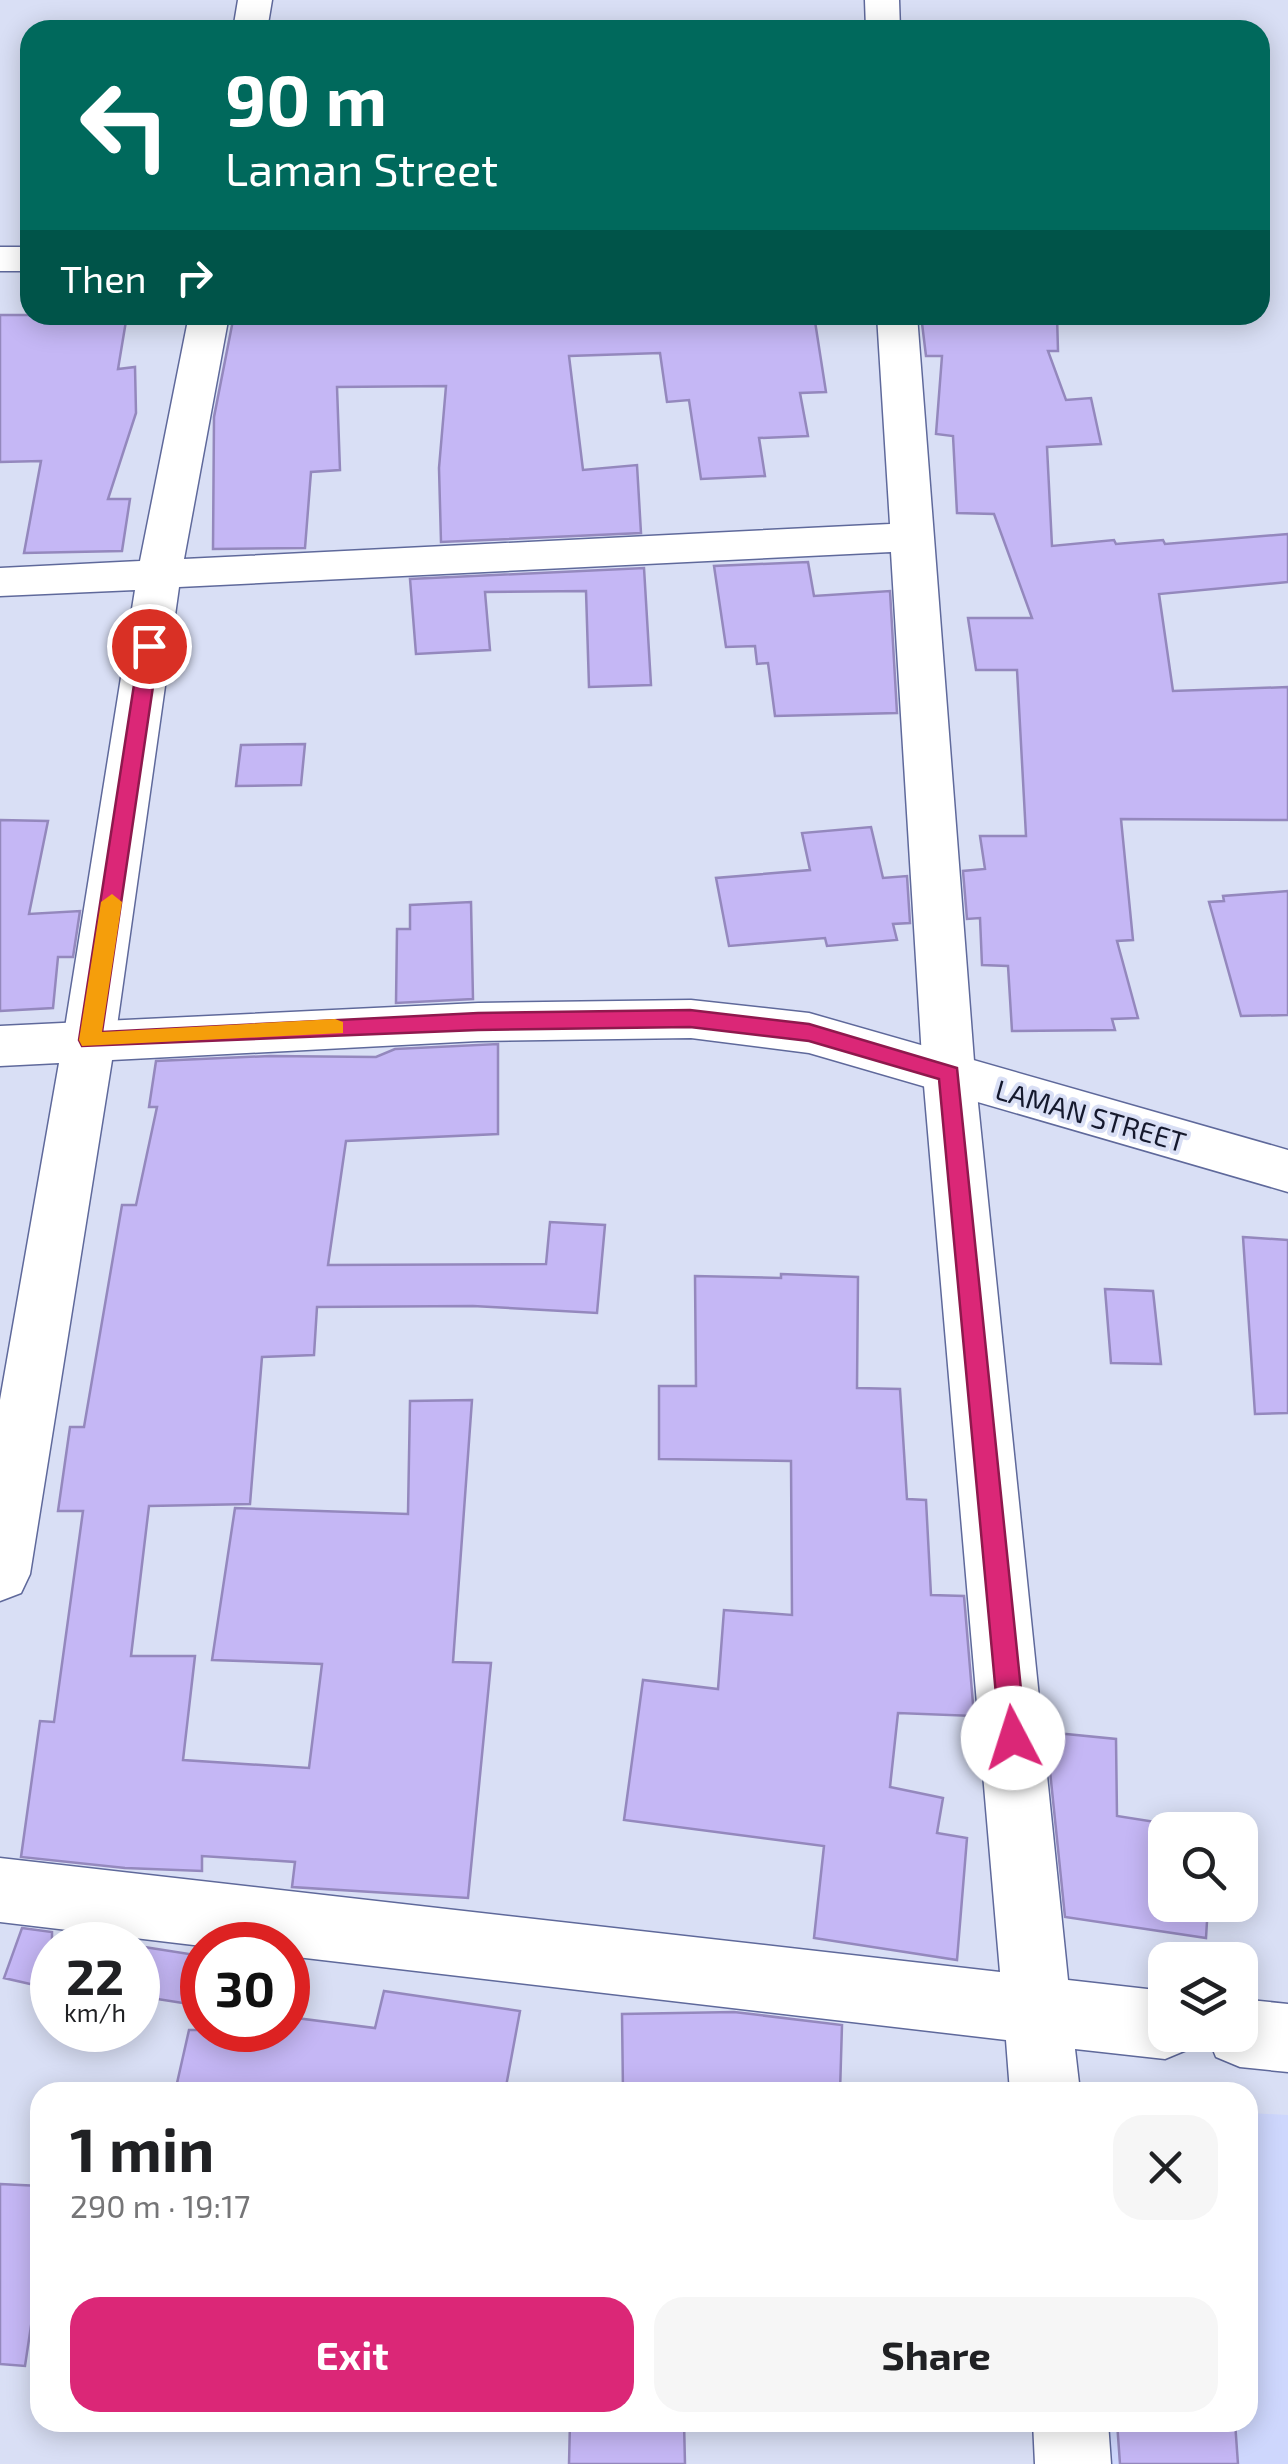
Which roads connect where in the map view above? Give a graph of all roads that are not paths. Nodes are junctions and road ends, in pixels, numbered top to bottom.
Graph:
1 (206, 325) edge
2 (898, 325) edge
3 (911, 537) junction
4 (159, 576) junction
5 (0, 582) edge
6 (90, 1040) junction
7 (0, 1046) edge
8 (949, 1074) junction
9 (1288, 1172) edge
10 (0, 1574) edge
11 (0, 1890) edge
12 (1039, 2011) junction
13 (1148, 2023) edge
14 (1258, 2035) edge
15 (1288, 2038) edge
16 (1044, 2082) edge
17 (1070, 2432) edge
18 (1072, 2464) edge

1 - 4 street
2 - 3 street
3 - 4 street
3 - 8 street
4 - 5 street
4 - 6 street
6 - 7 street, LAMAN STREET
6 - 8 street, LAMAN STREET
6 - 10 street
8 - 9 street, LAMAN STREET
8 - 12 street
11 - 12 street
12 - 13 street
12 - 16 street
14 - 15 street
17 - 18 street

